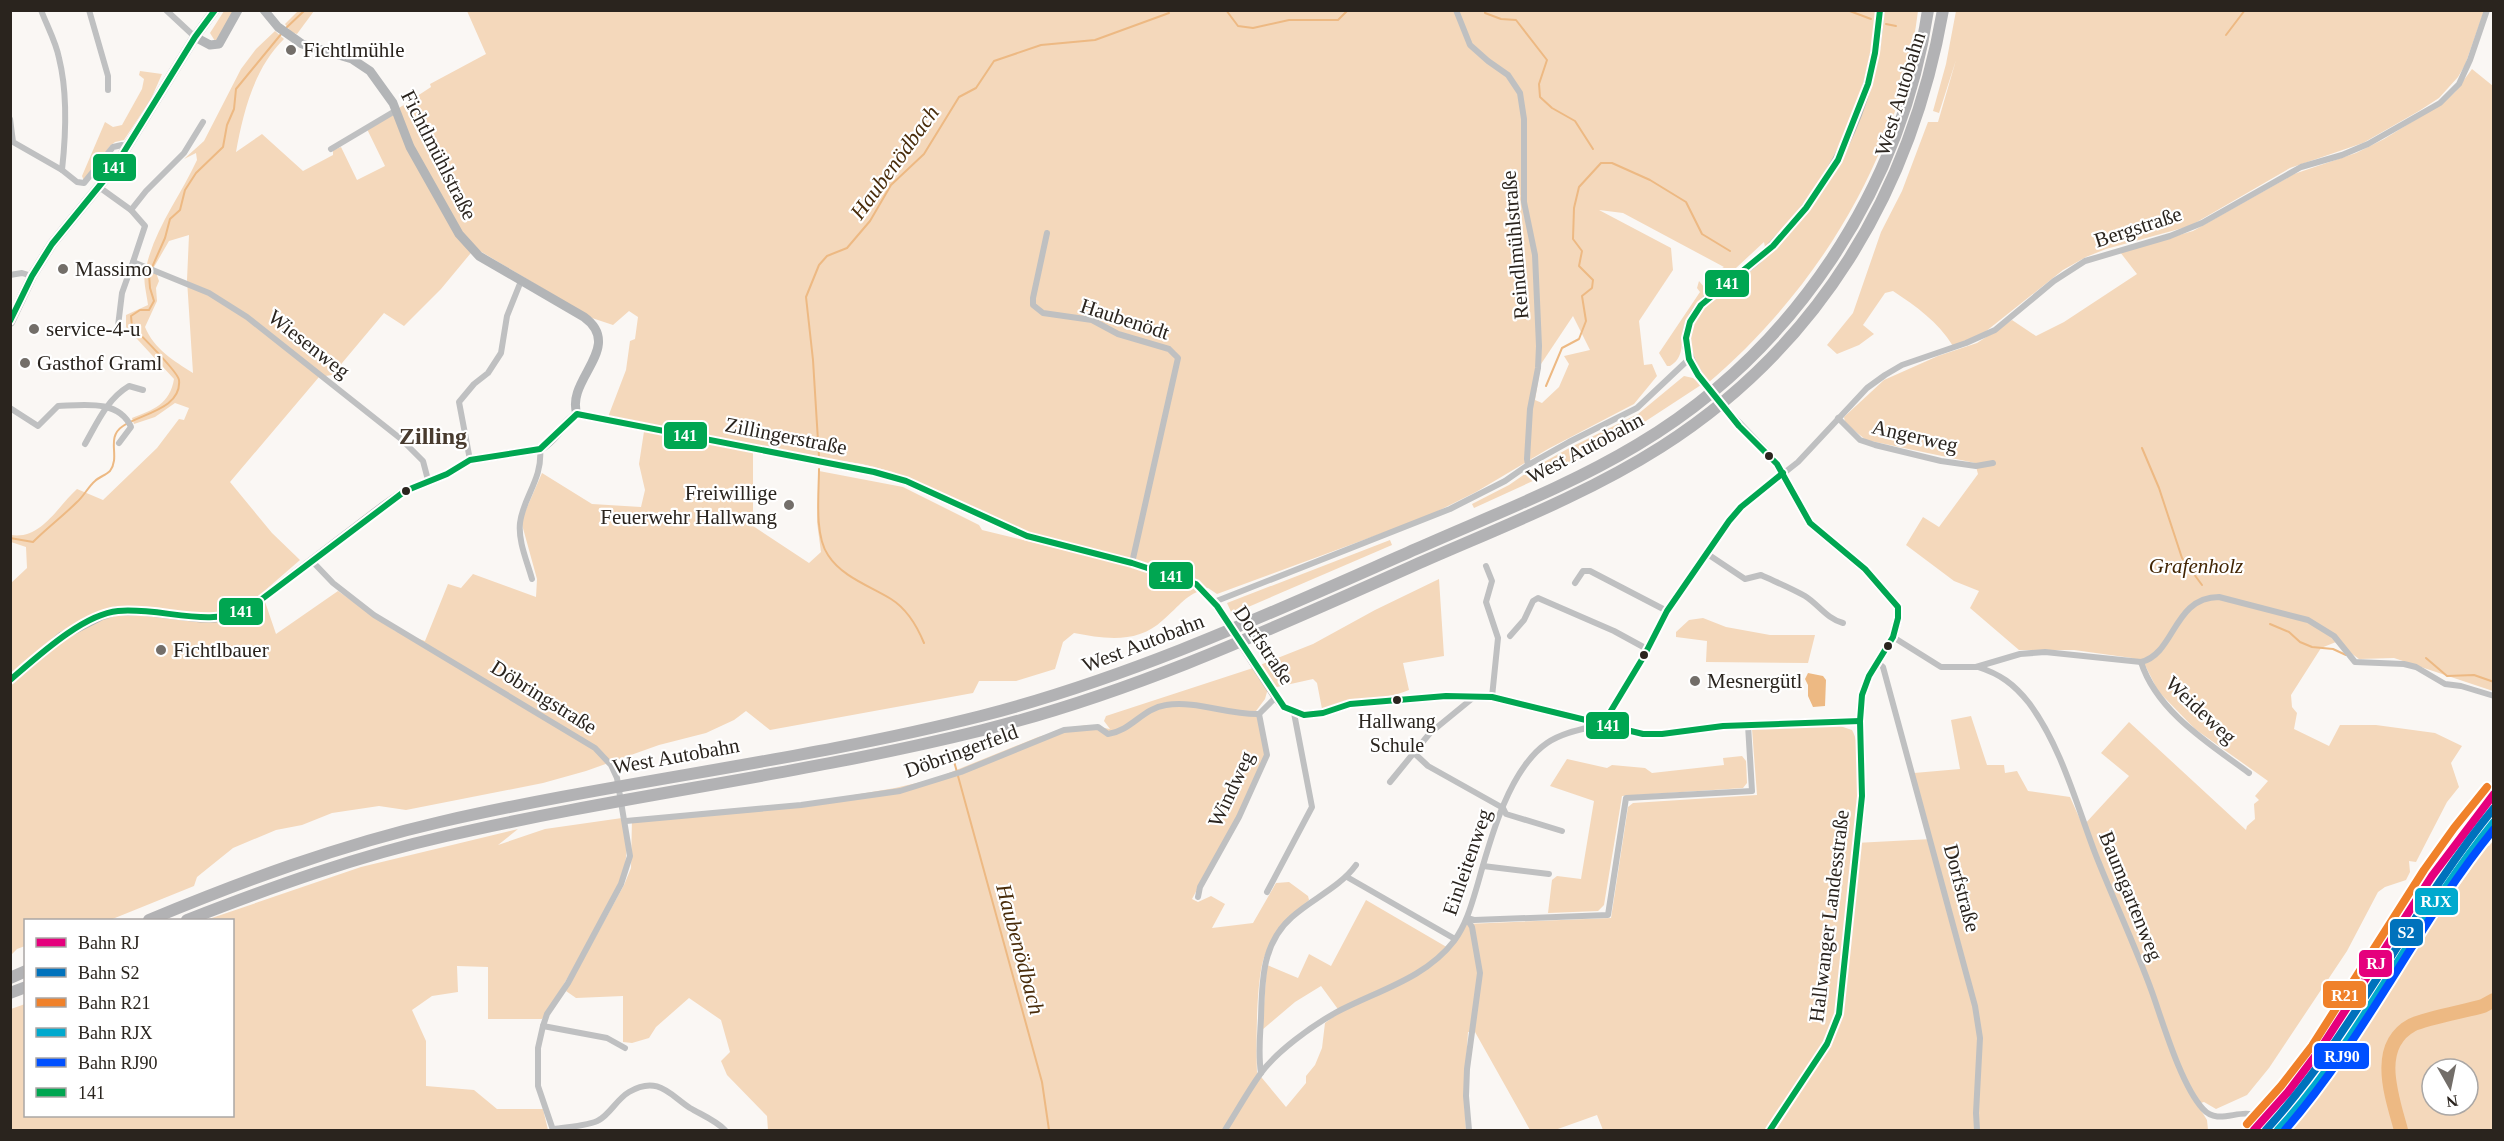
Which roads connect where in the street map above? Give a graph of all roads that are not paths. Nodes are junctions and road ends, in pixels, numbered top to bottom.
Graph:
1 (41, 10) edge
2 (89, 10) edge
3 (166, 10) edge
4 (215, 10) edge
5 (238, 10) edge
6 (264, 10) edge
7 (1456, 10) edge
8 (1880, 10) edge
9 (1928, 10) edge
10 (1943, 10) edge
11 (2487, 10) edge
12 (195, 37) junction
13 (108, 90) dead end
14 (395, 111) junction
15 (10, 119) edge
16 (203, 122) dead end
17 (12, 141) edge
18 (128, 147) junction
19 (331, 149) dead end
20 (62, 170) junction
21 (99, 187) junction
22 (131, 210) junction
23 (1047, 233) dead end
24 (133, 262) junction
25 (10, 275) edge
26 (32, 276) junction
27 (521, 281) junction
28 (10, 322) edge
29 (118, 327) dead end
30 (1689, 359) junction
31 (1704, 383) tunnel mouth
32 (143, 390) dead end
33 (107, 406) junction
34 (10, 408) edge
35 (577, 414) junction
36 (1733, 418) tunnel mouth
37 (1838, 418) junction
38 (119, 443) dead end
39 (85, 444) dead end
40 (540, 449) junction
41 (470, 460) junction
42 (1994, 463) dead end
43 (1528, 465) junction
44 (1783, 473) junction
45 (428, 480) junction
46 (1706, 553) junction
47 (311, 560) junction
48 (1132, 563) junction
49 (1486, 566) dead end
50 (532, 579) dead end
51 (1575, 582) dead end
52 (1215, 604) junction
53 (1666, 611) junction
54 (1843, 622) dead end
55 (1510, 636) dead end
56 (1893, 637) junction
57 (1647, 649) junction
58 (1877, 662) junction
59 (2141, 662) junction
60 (1976, 667) junction
61 (10, 680) edge
62 (1475, 696) junction
63 (2493, 696) edge
64 (1276, 697) junction
65 (1492, 697) junction
66 (1294, 713) junction
67 (1259, 714) junction
68 (1860, 721) junction
69 (1603, 724) junction
70 (1748, 725) junction
71 (1413, 752) junction
72 (2250, 773) dead end
73 (1390, 783) dead end
74 (1503, 808) junction
75 (626, 821) junction
76 (1562, 831) dead end
77 (1356, 865) dead end
78 (1483, 866) junction
79 (1549, 874) dead end
80 (1347, 877) junction
81 (1267, 892) dead end
82 (1198, 897) dead end
83 (1467, 918) junction
84 (154, 919) edge
85 (192, 919) edge
86 (1455, 939) junction
87 (24, 972) edge
88 (10, 978) edge
89 (543, 1026) junction
90 (625, 1048) dead end
91 (1261, 1073) junction
92 (2258, 1117) dead end
93 (554, 1130) edge
94 (725, 1131) edge
95 (1226, 1131) edge
96 (1469, 1131) edge
97 (1770, 1131) edge
98 (1977, 1131) edge

1 - 20 street
2 - 13 street
3 - 12 street
4 - 12 main road
5 - 12 street
6 - 14 street, Fichtlmühlstraße
7 - 43 street, Reindlmühlstraße
8 - 30 street
9 - 84 highway, West Autobahn
10 - 85 highway, West Autobahn
11 - 37 street, Bergstraße
12 - 18 main road
14 - 19 street
14 - 27 street, Fichtlmühlstraße
15 - 17 street
16 - 22 street
17 - 20 street
18 - 20 street
18 - 21 main road
21 - 22 street
21 - 26 main road
22 - 24 street
23 - 48 street, Haubenödt
24 - 29 street
24 - 45 street, Wiesenweg
25 - 26 street
26 - 28 main road
27 - 35 street, Fichtlmühlstraße
27 - 41 street
30 - 31 street
30 - 43 street
32 - 33 street
33 - 34 street
33 - 38 street
33 - 39 street
35 - 40 street
35 - 48 street, Zillingerstraße
36 - 44 street
37 - 42 street, Angerweg
37 - 44 street, Bergstraße
40 - 41 street
40 - 50 street
41 - 45 street
43 - 52 street
44 - 46 street, Bergstraße
44 - 56 street
45 - 47 street
46 - 53 street, Bergstraße
46 - 54 street
47 - 61 street
47 - 75 street, Döbringstraße
48 - 52 street, Zillingerstraße
49 - 65 street
51 - 53 street
52 - 64 street, Dorfstraße
53 - 57 street, Bergstraße
55 - 57 street
56 - 58 street
56 - 60 street
57 - 69 street, Bergstraße
58 - 68 street
58 - 98 street, Dorfstraße
59 - 60 street
59 - 63 street
59 - 72 street, Weideweg
60 - 92 street, Baumgartenweg
62 - 65 street, Dorfstraße
62 - 66 street, Dorfstraße
62 - 71 street
64 - 66 street, Dorfstraße
64 - 67 street
65 - 69 street, Dorfstraße
66 - 81 street
67 - 75 street, Döbringerfeld
67 - 82 street, Windweg
68 - 70 street, Dorfstraße
68 - 97 street, Hallwanger Landesstraße
69 - 70 street, Dorfstraße
69 - 74 street, Einleitenweg
70 - 83 street
71 - 73 street
71 - 74 street
74 - 76 street
74 - 78 street, Einleitenweg
75 - 89 street, Döbringstraße
77 - 80 street
78 - 79 street
78 - 83 street, Einleitenweg
80 - 86 street
80 - 91 street
83 - 86 street, Einleitenweg
83 - 96 street
86 - 91 street, Einleitenweg
87 - 88 highway
89 - 90 street
89 - 93 street, Döbringstraße
91 - 95 street, Einleitenweg
93 - 94 street

